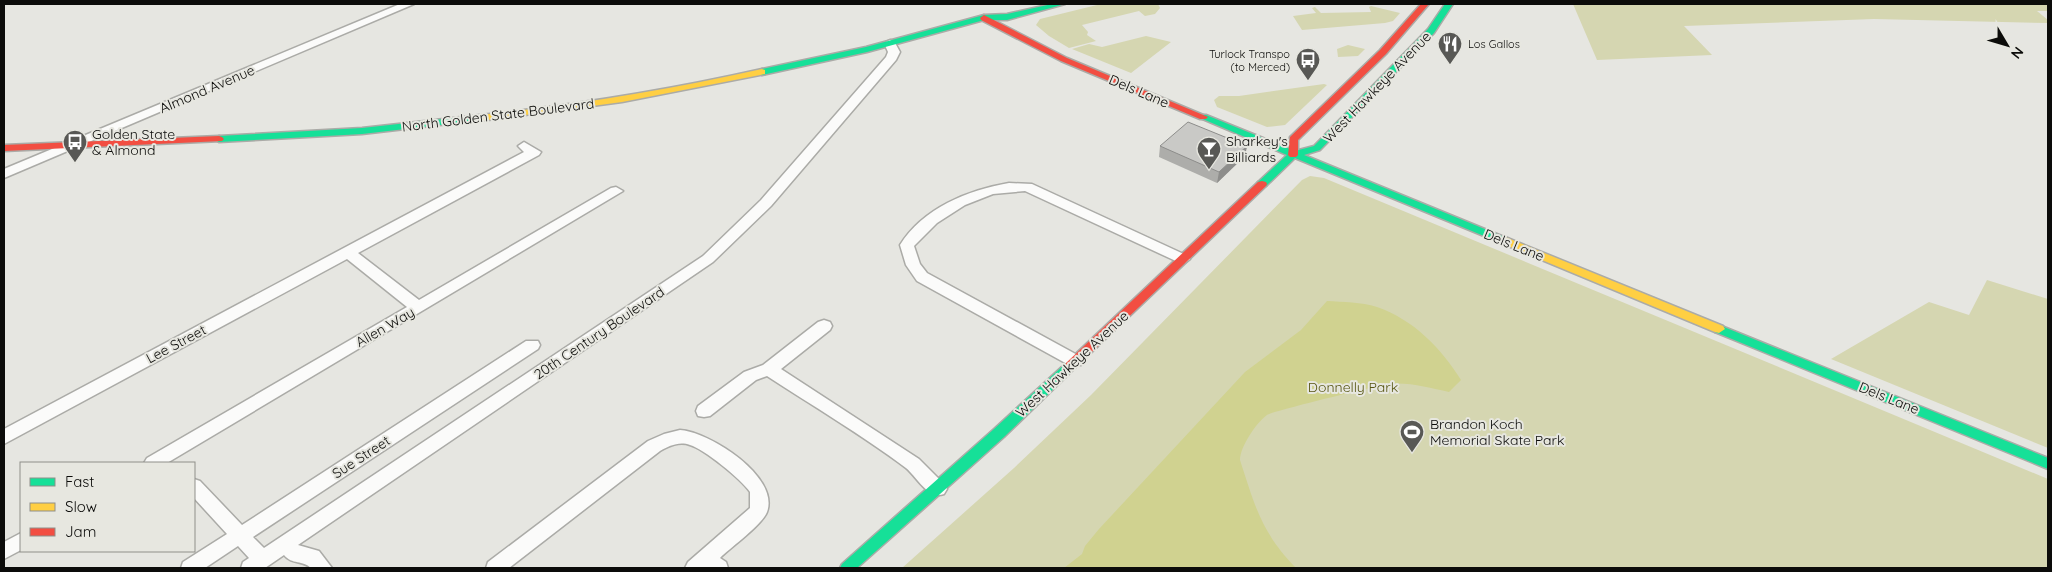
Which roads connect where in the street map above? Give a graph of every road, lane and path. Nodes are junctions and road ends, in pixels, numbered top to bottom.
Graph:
1 (410, 4) edge
2 (1013, 4) edge
3 (1061, 4) edge
4 (1425, 4) edge
5 (1448, 4) edge
6 (984, 18) junction
7 (890, 43) junction
8 (71, 146) junction
9 (524, 146) dead end
10 (4, 148) edge
11 (1293, 155) junction
12 (4, 174) edge
13 (616, 191) dead end
14 (348, 252) junction
15 (1182, 259) junction
16 (418, 307) junction
17 (824, 326) dead end
18 (532, 345) dead end
19 (1075, 361) junction
20 (769, 369) junction
21 (704, 411) dead end
22 (4, 437) edge
23 (164, 461) edge
24 (2048, 464) edge
25 (195, 487) edge
26 (938, 488) junction
27 (240, 536) junction
28 (20, 542) edge
29 (4, 551) edge
30 (292, 556) edge
31 (256, 564) edge
32 (707, 565) edge
33 (190, 568) edge
34 (323, 568) edge
35 (495, 568) edge
36 (847, 568) edge

1 - 8 street, Almond Avenue
2 - 6 street, North Golden State Boulevard
3 - 6 street, North Golden State Boulevard
4 - 11 street, West Hawkeye Avenue
5 - 11 street, West Hawkeye Avenue
6 - 7 street, North Golden State Boulevard
6 - 11 street, Dels Lane
7 - 8 street, North Golden State Boulevard
7 - 30 street, 20th Century Boulevard
8 - 10 street, North Golden State Boulevard
8 - 12 street, Almond Avenue
9 - 14 street, Lee Street
11 - 15 street, West Hawkeye Avenue
11 - 24 street, Dels Lane
13 - 16 street, Allen Way
14 - 16 street
14 - 22 street, Lee Street
15 - 19 street, West Hawkeye Avenue
15 - 19 street
16 - 23 street, Allen Way
17 - 20 street
18 - 27 street, Sue Street
19 - 26 street, West Hawkeye Avenue
20 - 21 street
20 - 26 street
25 - 27 street
26 - 36 street, West Hawkeye Avenue
27 - 31 street
27 - 33 street, Sue Street
28 - 29 street
30 - 31 street, 20th Century Boulevard
30 - 34 street
32 - 35 street

